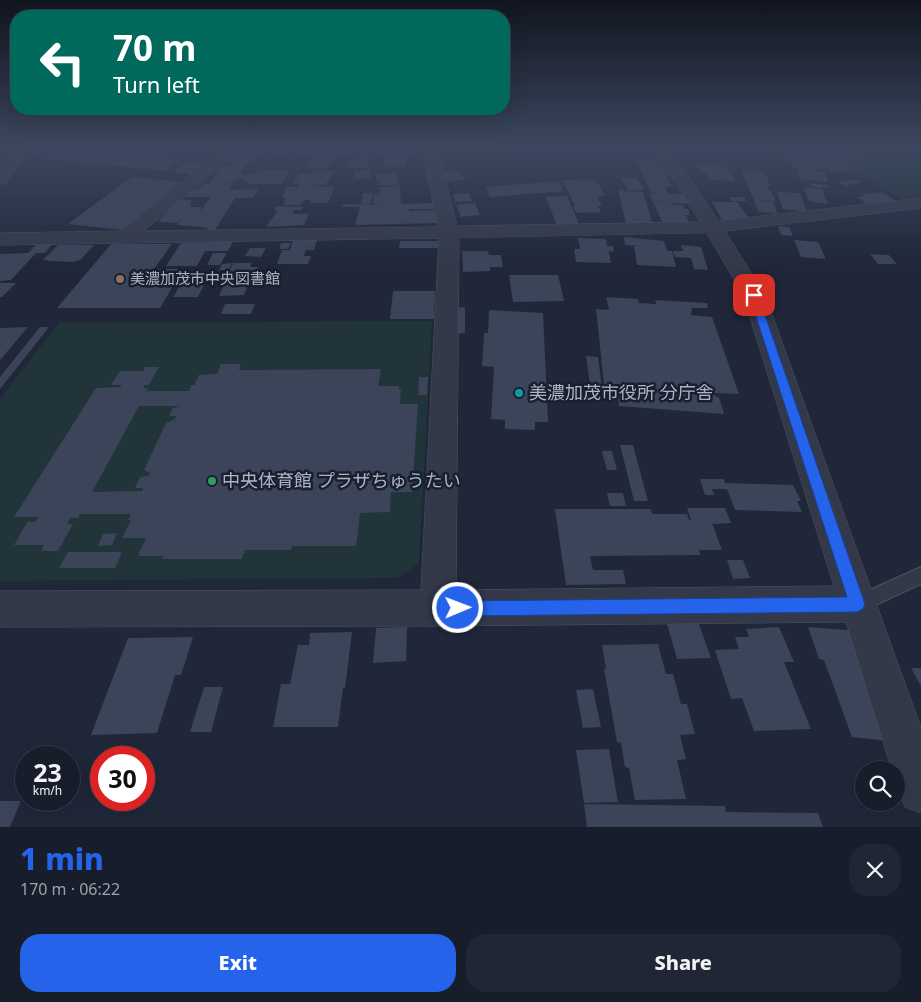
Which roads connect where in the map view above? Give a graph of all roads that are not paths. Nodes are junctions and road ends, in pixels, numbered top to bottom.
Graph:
1 (185, 188) edge
2 (438, 188) edge
3 (688, 188) edge
4 (921, 203) edge
5 (714, 227) junction
6 (448, 232) junction
7 (127, 236) junction
8 (0, 239) edge
9 (921, 575) edge
10 (857, 604) junction
11 (438, 608) junction
12 (0, 609) edge
13 (921, 790) edge

1 - 7 street
2 - 6 street
3 - 5 street
4 - 5 street
5 - 6 street
5 - 10 street
6 - 7 street
6 - 11 street
7 - 8 street
9 - 10 lane
10 - 11 street
10 - 13 street
11 - 12 street

